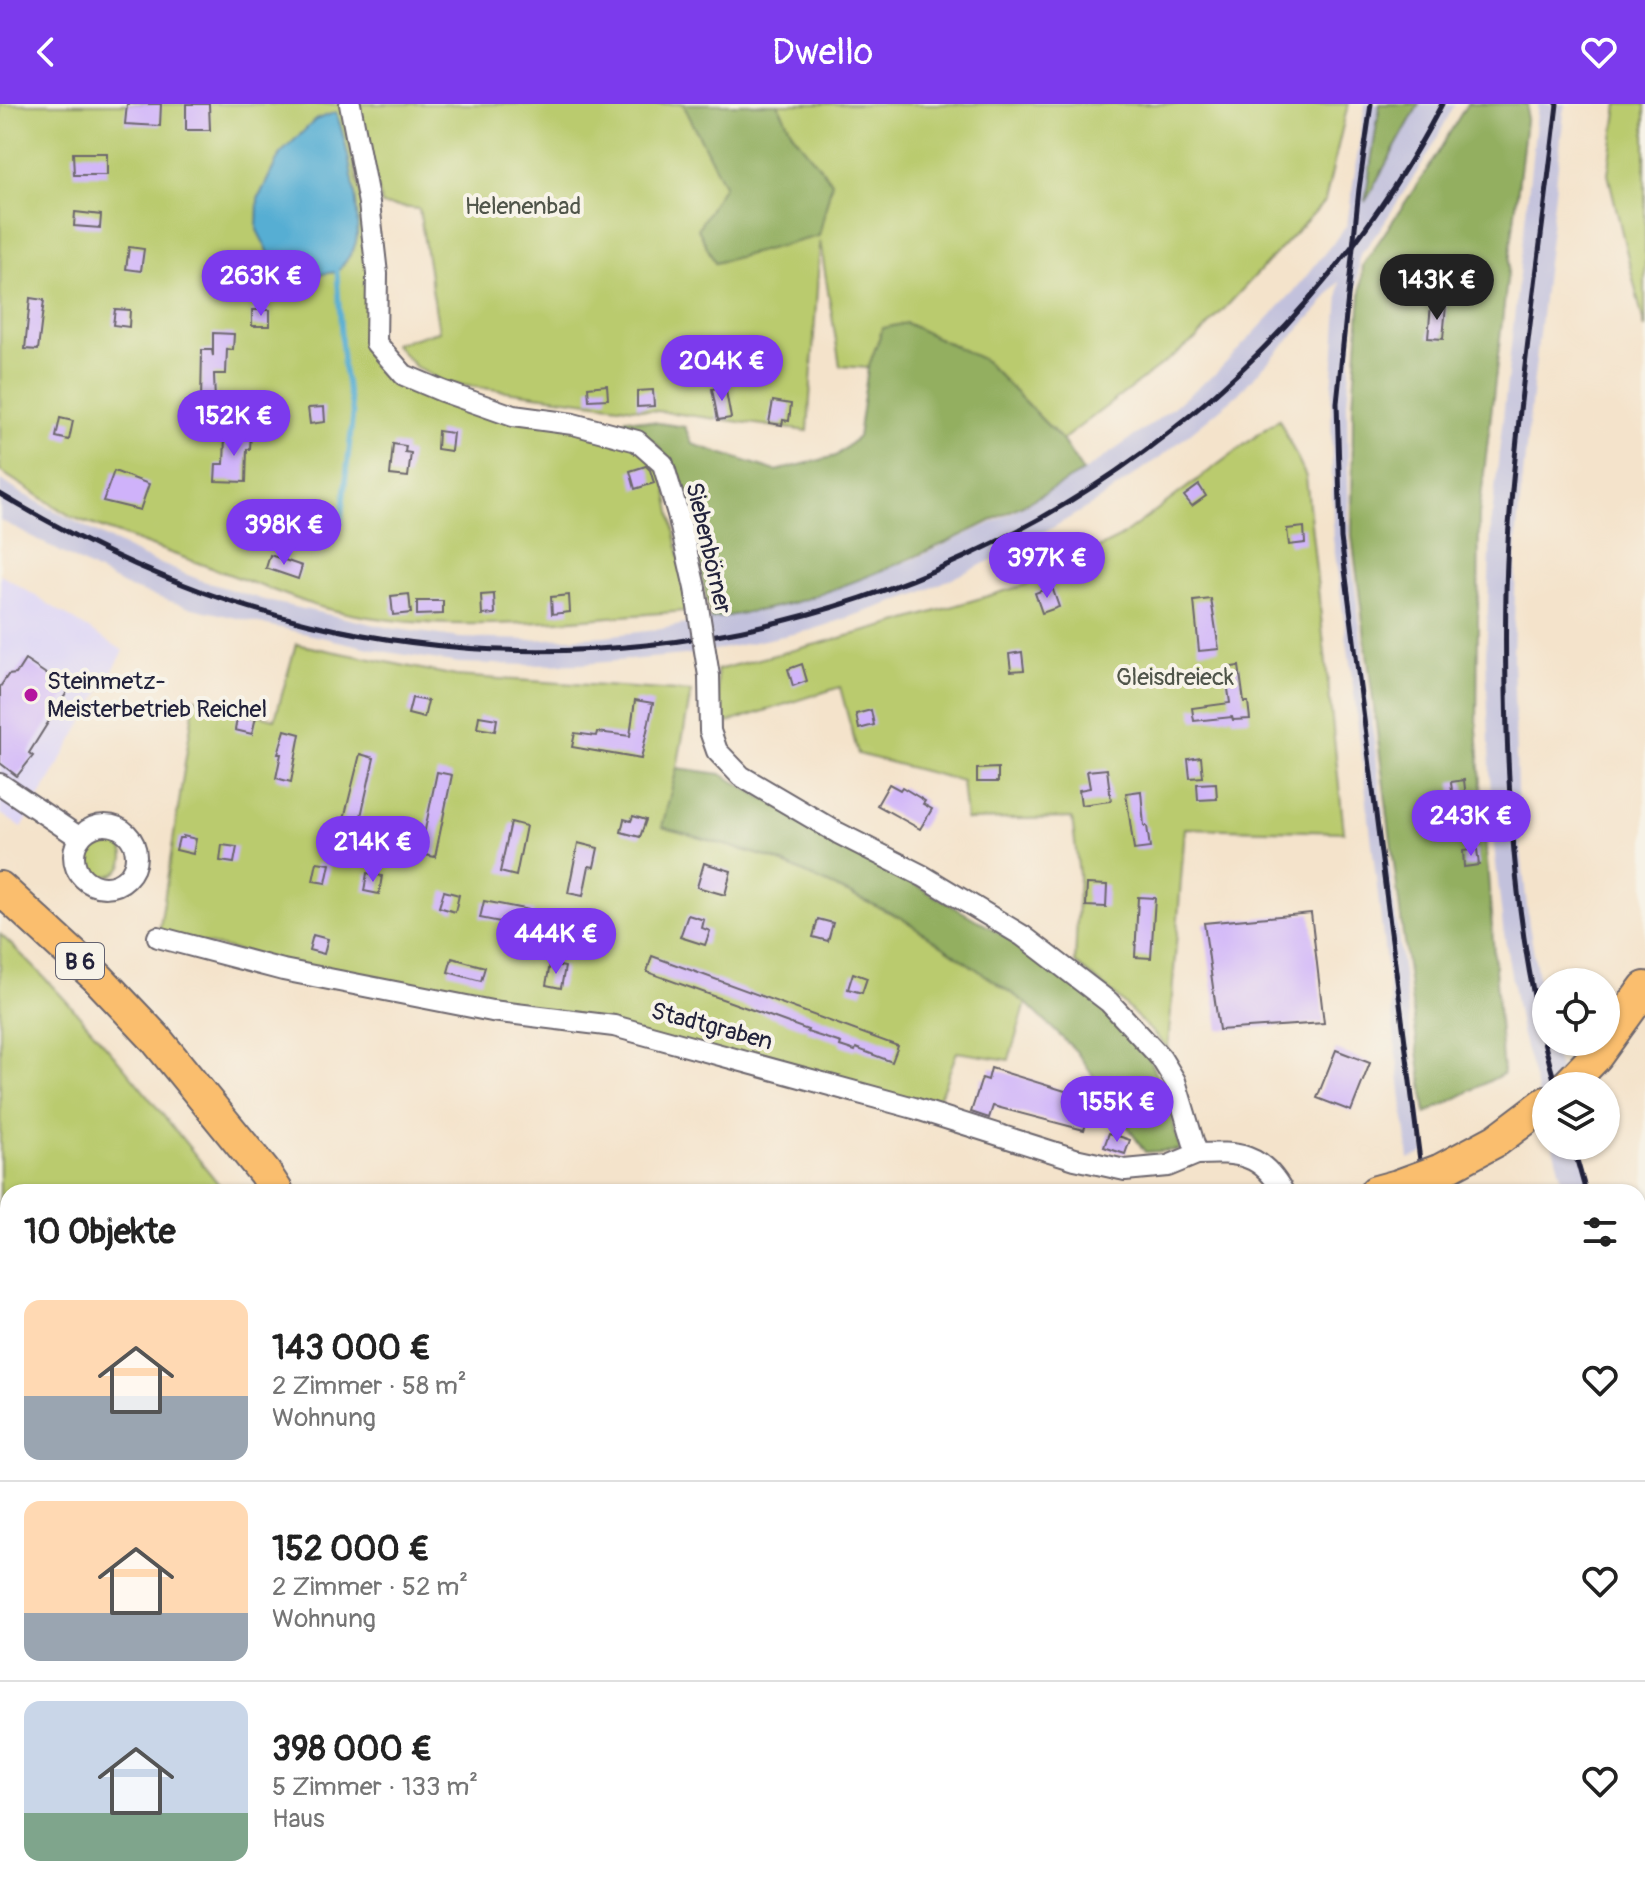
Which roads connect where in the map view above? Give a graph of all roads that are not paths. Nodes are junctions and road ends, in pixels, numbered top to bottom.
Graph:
1 (350, 104) edge
2 (0, 784) edge
3 (80, 838) dead end
4 (0, 888) edge
5 (158, 937) dead end
6 (1645, 988) edge
7 (1581, 1072) edge
8 (1532, 1115) edge
9 (1197, 1154) junction
10 (272, 1184) edge
11 (1277, 1184) edge
12 (1401, 1184) edge

1 - 9 street, Siebenbörner, bridge
2 - 3 street
4 - 10 main road, B 6
5 - 9 street, Stadtgraben
6 - 7 main road
8 - 12 main road, bridge
9 - 11 street, Stadtgraben

